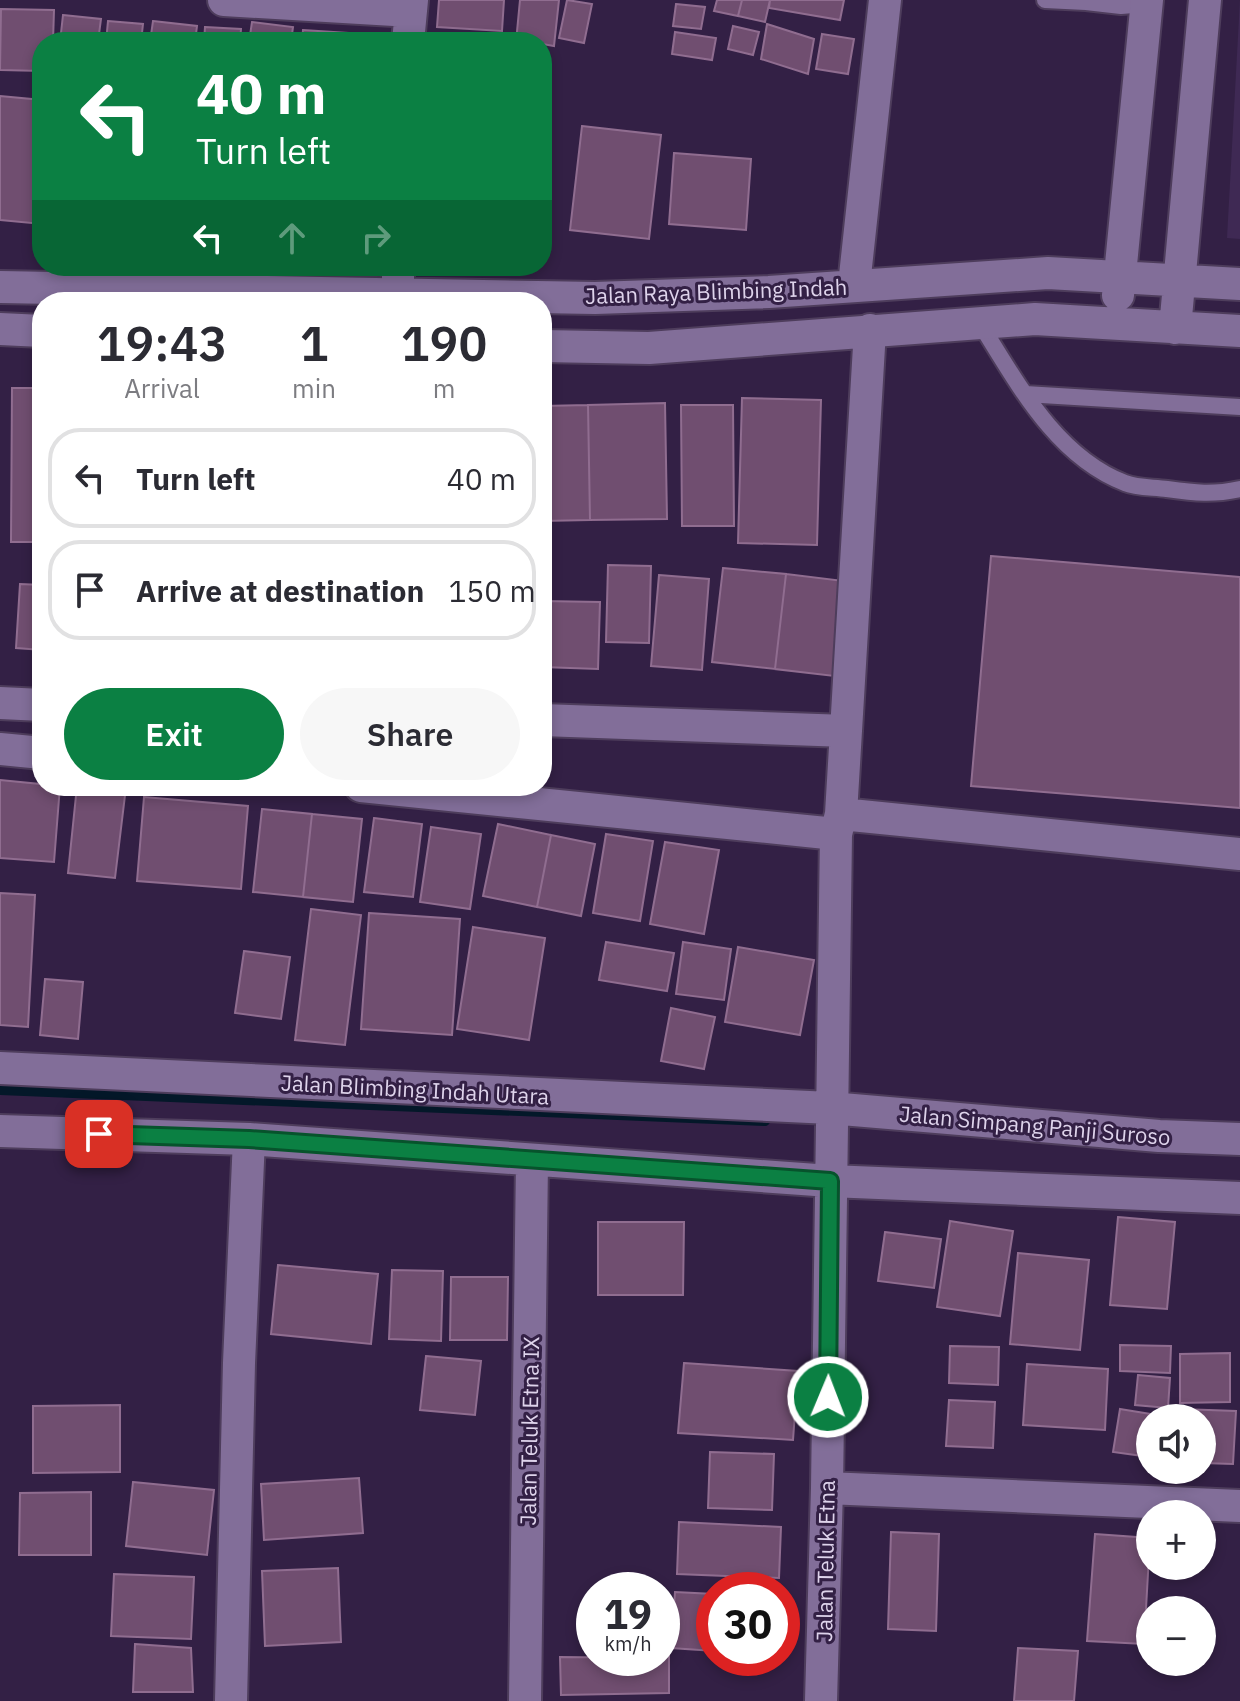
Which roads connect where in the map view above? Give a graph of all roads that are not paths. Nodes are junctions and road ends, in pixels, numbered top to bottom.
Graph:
1 (224, 0) edge
2 (885, 0) edge
3 (1045, 0) edge
4 (1205, 0) edge
5 (1086, 1) edge
6 (1146, 2) edge
7 (410, 18) edge
8 (1120, 277) junction
9 (1179, 280) junction
10 (1240, 284) edge
11 (854, 285) junction
12 (0, 287) edge
13 (398, 288) edge
14 (477, 292) edge
15 (552, 296) edge
16 (979, 322) junction
17 (1116, 324) junction
18 (1175, 328) junction
19 (0, 329) edge
20 (870, 330) junction
21 (32, 331) edge
22 (1240, 331) edge
23 (552, 346) edge
24 (1025, 394) junction
25 (1240, 407) edge
26 (1240, 489) edge
27 (0, 703) edge
28 (32, 705) edge
29 (552, 720) edge
30 (846, 731) junction
31 (0, 749) edge
32 (32, 752) edge
33 (487, 796) edge
34 (839, 824) junction
35 (1240, 854) edge
36 (0, 1068) edge
37 (830, 1108) junction
38 (0, 1131) edge
39 (249, 1139) junction
40 (1240, 1139) edge
41 (532, 1161) junction
42 (830, 1181) junction
43 (1240, 1198) edge
44 (827, 1488) junction
45 (1240, 1506) edge
46 (231, 1701) edge
47 (525, 1701) edge
48 (821, 1701) edge

1 - 7 street
2 - 11 street
3 - 5 lane
4 - 9 street
5 - 6 lane
6 - 8 street
8 - 9 street, Jalan Raya Blimbing Indah
8 - 11 street, Jalan Raya Blimbing Indah
8 - 17 street
9 - 10 street, Jalan Raya Blimbing Indah
9 - 18 street
11 - 15 street, Jalan Raya Blimbing Indah
12 - 13 street, Jalan Raya Blimbing Indah
13 - 14 street, Jalan Raya Blimbing Indah
16 - 17 street, Jalan Raya Blimbing Indah
16 - 20 street, Jalan Raya Blimbing Indah
16 - 24 lane
17 - 18 street, Jalan Raya Blimbing Indah
18 - 22 street, Jalan Raya Blimbing Indah
19 - 21 street
20 - 23 street, Jalan Raya Blimbing Indah
20 - 30 street, Jalan Teluk Etna
24 - 25 lane
24 - 26 lane
27 - 28 street
29 - 30 street
30 - 34 street, Jalan Teluk Etna
31 - 32 street
33 - 34 street
34 - 35 street
34 - 37 street, Jalan Teluk Etna
36 - 37 street, Jalan Blimbing Indah Utara
37 - 40 street, Jalan Simpang Panji Suroso
37 - 42 street, Jalan Teluk Etna
38 - 39 street
39 - 41 street
39 - 46 street
41 - 42 street
41 - 47 street, Jalan Teluk Etna IX
42 - 43 street
42 - 44 street, Jalan Teluk Etna
44 - 45 street
44 - 48 street, Jalan Teluk Etna

